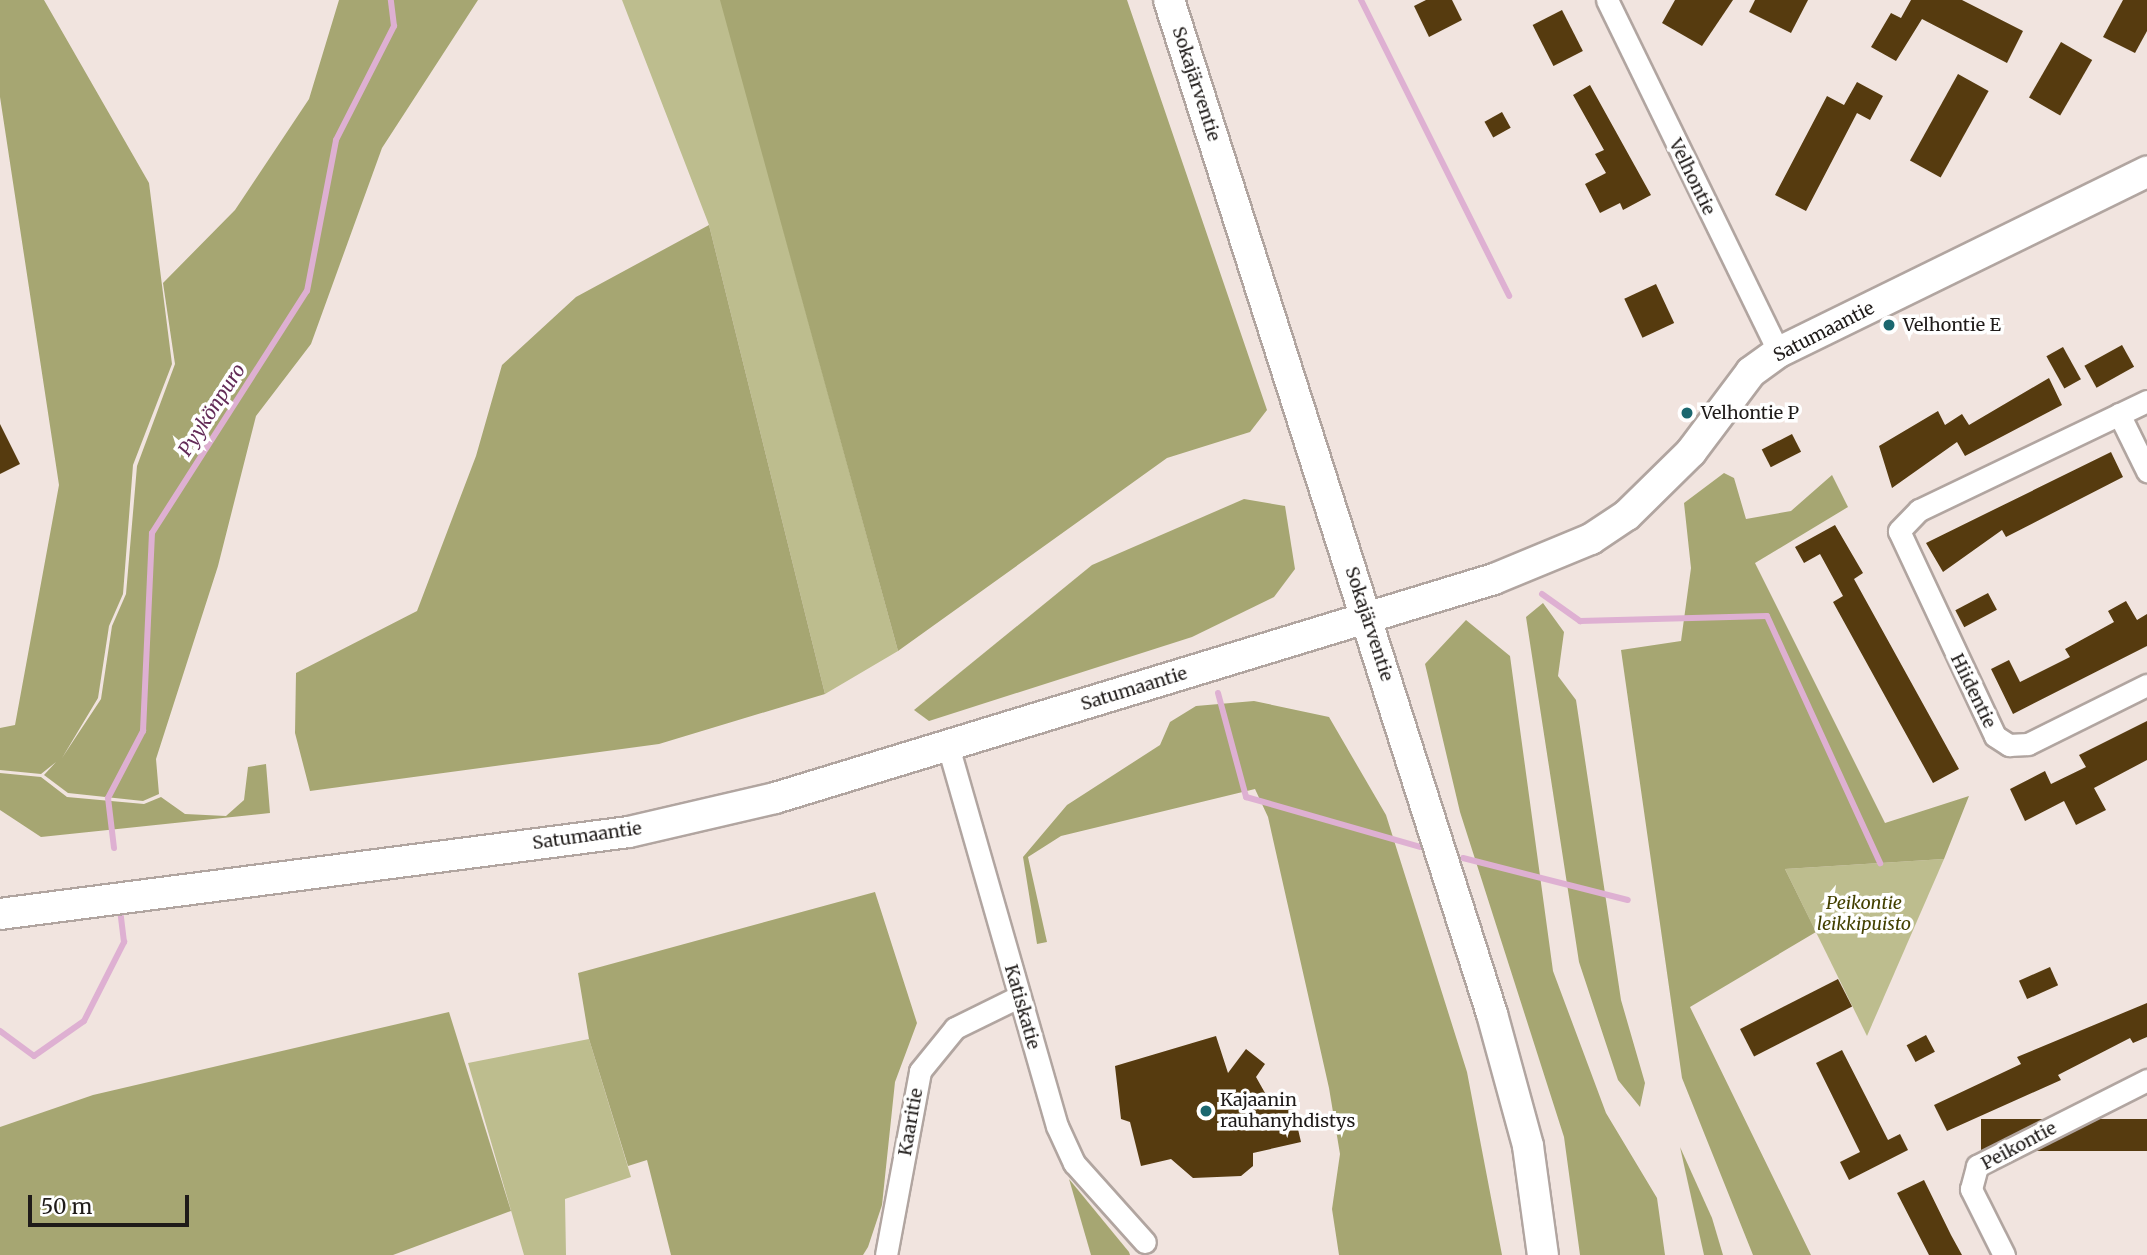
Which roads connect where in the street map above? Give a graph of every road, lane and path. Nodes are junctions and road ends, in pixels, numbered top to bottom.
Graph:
1 (1168, 0) edge
2 (1607, 0) edge
3 (2147, 172) edge
4 (1779, 352) junction
5 (2147, 401) edge
6 (2119, 414) junction
7 (2147, 471) edge
8 (1368, 619) junction
9 (2147, 685) edge
10 (948, 746) junction
11 (0, 914) edge
12 (1018, 998) junction
13 (2147, 1080) edge
14 (1145, 1242) dead end
15 (886, 1255) edge
16 (1543, 1255) edge
17 (2004, 1255) edge

1 - 8 street, Sokajärventie
2 - 4 street, Velhontie
3 - 4 street, Satumaantie
4 - 8 street, Satumaantie
5 - 6 street
6 - 7 street
6 - 9 street, Hiidentie
8 - 10 street, Satumaantie
8 - 16 street, Sokajärventie
10 - 11 street, Satumaantie
10 - 12 street, Katiskatie
12 - 14 street, Katiskatie
12 - 15 street, Kaaritie
13 - 17 street, Peikontie

